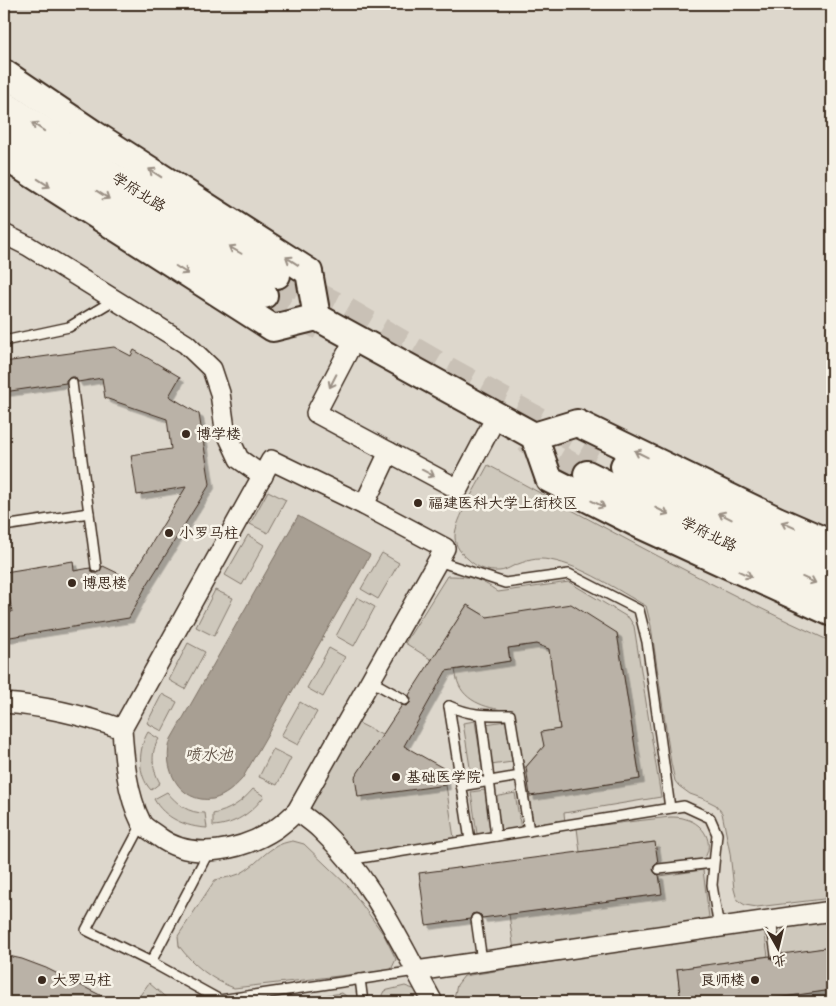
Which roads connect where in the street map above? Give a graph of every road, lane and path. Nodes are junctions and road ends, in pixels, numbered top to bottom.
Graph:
1 (4, 72) edge
2 (4, 104) edge
3 (4, 131) edge
4 (4, 156) edge
5 (4, 234) edge
6 (114, 300) junction
7 (317, 317) junction
8 (355, 338) junction
9 (4, 341) edge
10 (72, 382) dead end
11 (497, 415) junction
12 (534, 436) junction
13 (389, 452) junction
14 (262, 476) junction
15 (364, 505) junction
16 (89, 513) junction
17 (4, 526) edge
18 (832, 544) edge
19 (438, 561) junction
20 (96, 567) dead end
21 (832, 567) edge
22 (832, 591) edge
23 (832, 613) edge
24 (371, 681) junction
25 (405, 700) dead end
26 (4, 703) edge
27 (480, 715) junction
28 (122, 729) junction
29 (520, 776) junction
30 (489, 781) junction
31 (461, 786) junction
32 (670, 808) junction
33 (298, 811) junction
34 (142, 824) junction
35 (529, 831) junction
36 (496, 836) junction
37 (470, 840) junction
38 (209, 851) junction
39 (348, 860) junction
40 (713, 863) junction
41 (658, 869) dead end
42 (832, 912) edge
43 (476, 919) dead end
44 (771, 920) junction
45 (718, 928) junction
46 (776, 955) dead end
47 (482, 961) junction
48 (151, 962) junction
49 (416, 971) junction
50 (360, 979) junction
51 (363, 1002) edge
52 (433, 1002) edge

7 -> 1 main road
3 -> 2 main road, 学府北路
4 -> 7 main road
5 - 6 street
6 - 9 lane
6 - 14 street
7 - 8 main road
8 - 11 main road
8 -> 13 street
10 - 16 lane
11 - 12 main road
13 -> 11 street
18 -> 12 main road
12 -> 23 main road
13 - 15 street
14 - 15 street
14 - 28 street
15 - 19 street
16 - 17 lane
16 - 20 lane
19 - 24 street
19 - 32 lane
21 -> 22 main road, 学府北路
24 - 25 lane
24 - 33 street
26 - 28 street
27 - 29 lane
27 - 30 lane
27 - 31 lane
28 - 34 street
29 - 30 lane
29 - 35 lane
30 - 31 lane
30 - 36 lane
31 - 37 lane
32 - 35 lane
32 - 40 lane
33 - 38 street
33 - 39 street
34 - 38 street
34 - 48 lane
35 - 36 lane
36 - 37 lane
37 - 39 lane
38 - 48 lane
39 - 49 street
40 - 41 lane
40 - 45 lane
42 - 44 street
43 - 47 lane
44 - 45 street
44 - 46 lane
45 - 47 street
47 - 49 street
48 - 50 lane
49 - 50 lane
49 - 52 street
50 - 51 lane

